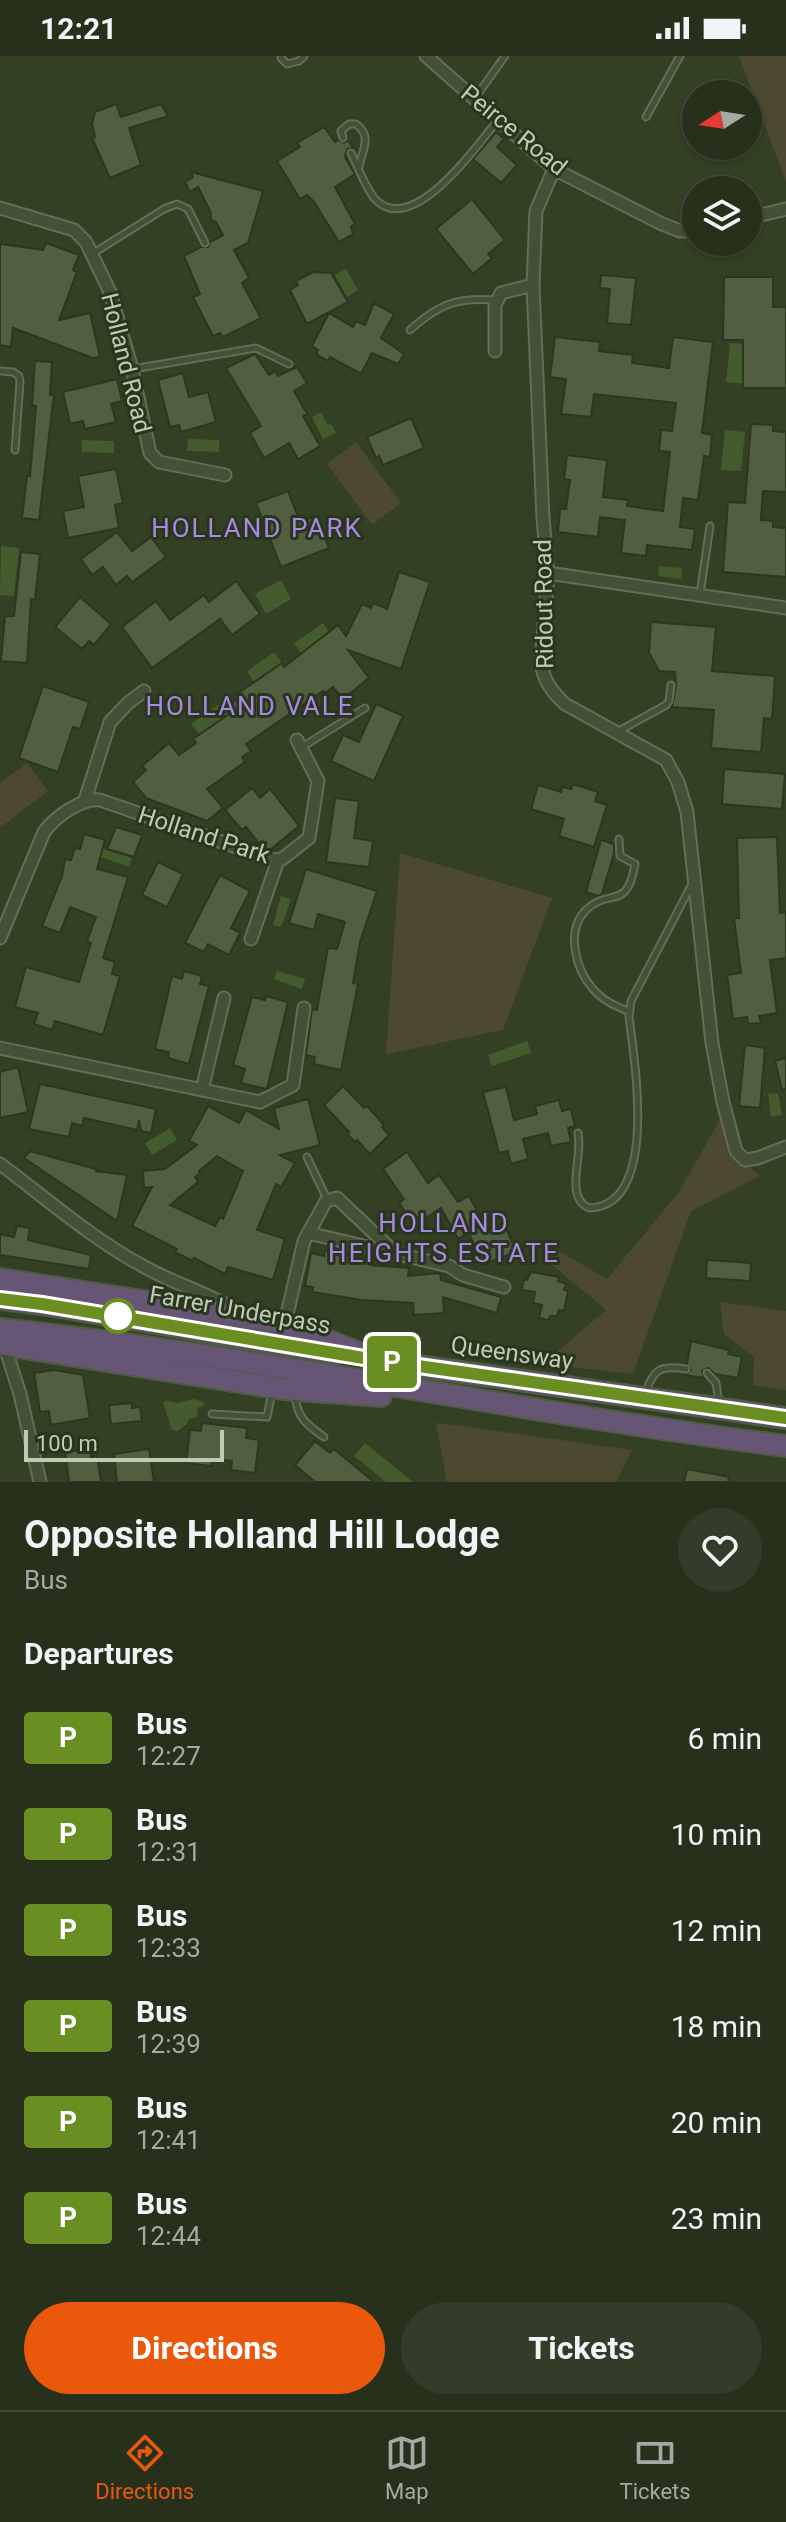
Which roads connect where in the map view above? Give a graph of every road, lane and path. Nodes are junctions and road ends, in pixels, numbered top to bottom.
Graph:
1 (304, 56) edge
2 (426, 56) edge
3 (505, 56) edge
4 (680, 56) edge
5 (281, 58) dead end
6 (475, 98) junction
7 (646, 117) dead end
8 (497, 120) junction
9 (343, 138) dead end
10 (351, 153) dead end
11 (359, 168) junction
12 (554, 169) junction
13 (0, 208) edge
14 (786, 209) edge
15 (762, 215) edge
16 (682, 231) edge
17 (205, 243) dead end
18 (92, 254) junction
19 (533, 285) junction
20 (497, 300) junction
21 (410, 330) dead end
22 (495, 351) dead end
23 (289, 364) dead end
24 (132, 369) junction
25 (0, 371) edge
26 (15, 450) dead end
27 (225, 475) dead end
28 (710, 526) dead end
29 (548, 573) junction
30 (699, 595) junction
31 (786, 608) edge
32 (671, 685) dead end
33 (144, 691) dead end
34 (365, 708) dead end
35 (618, 731) junction
36 (299, 744) joint
37 (85, 800) junction
38 (619, 839) dead end
39 (278, 860) junction
40 (696, 876) junction
41 (0, 938) edge
42 (251, 939) dead end
43 (224, 998) dead end
44 (304, 1008) dead end
45 (630, 1012) junction
46 (0, 1048) edge
47 (202, 1090) junction
48 (578, 1133) dead end
49 (786, 1147) edge
50 (307, 1157) dead end
51 (0, 1164) edge
52 (328, 1200) junction
53 (308, 1233) junction
54 (394, 1252) junction
55 (0, 1279) edge
56 (504, 1287) dead end
57 (0, 1299) edge
58 (249, 1318) junction
59 (285, 1323) junction
60 (1, 1339) edge
61 (376, 1360) junction
62 (686, 1369) dead end
63 (707, 1373) dead end
64 (273, 1387) junction
65 (295, 1390) junction
66 (444, 1396) junction
67 (643, 1398) junction
68 (720, 1409) junction
69 (212, 1414) dead end
70 (786, 1418) edge
71 (324, 1437) dead end
72 (786, 1446) edge
73 (40, 1482) edge

1 - 5 lane
2 - 6 street, Peirce Road
3 - 6 lane
4 - 7 lane
6 - 8 street, Peirce Road
8 - 11 lane
8 - 12 street, Peirce Road
9 - 11 lane
10 - 11 lane
12 - 16 street, Peirce Road
12 - 19 street, Ridout Road
13 - 18 street, Holland Road
14 - 15 street
17 - 18 lane
18 - 24 street, Holland Road
19 - 20 street
19 - 29 street, Ridout Road
20 - 21 lane
20 - 22 street
23 - 24 lane
24 - 27 street, Holland Road
25 - 26 lane
28 - 30 lane
29 - 30 street
29 - 35 street, Ridout Road
30 - 31 street
32 - 35 lane
33 - 37 street
34 - 36 lane
35 - 40 street, Ridout Road
36 - 39 street, Holland Park
37 - 39 street, Holland Park
37 - 41 street
38 - 45 lane
39 - 42 street
40 - 45 lane
40 - 49 street, Ridout Road
43 - 47 street
44 - 47 street
45 - 48 lane
46 - 47 street
50 - 52 lane
51 - 58 street
52 - 53 street
52 - 54 street
53 - 54 street
53 - 59 street
54 - 56 street
55 - 58 highway, Queensway
57 - 61 highway, Farrer Underpass
58 - 59 highway, Queensway
59 - 61 highway, Queensway
60 - 64 highway
60 - 66 highway, Farrer Underpass
60 - 73 street
61 - 67 highway, Queensway
62 - 67 lane
63 - 68 lane
64 - 65 highway
64 - 69 lane
65 - 66 highway
65 - 71 lane
66 - 72 highway
67 - 68 highway, Queensway
68 - 70 highway, Queensway

